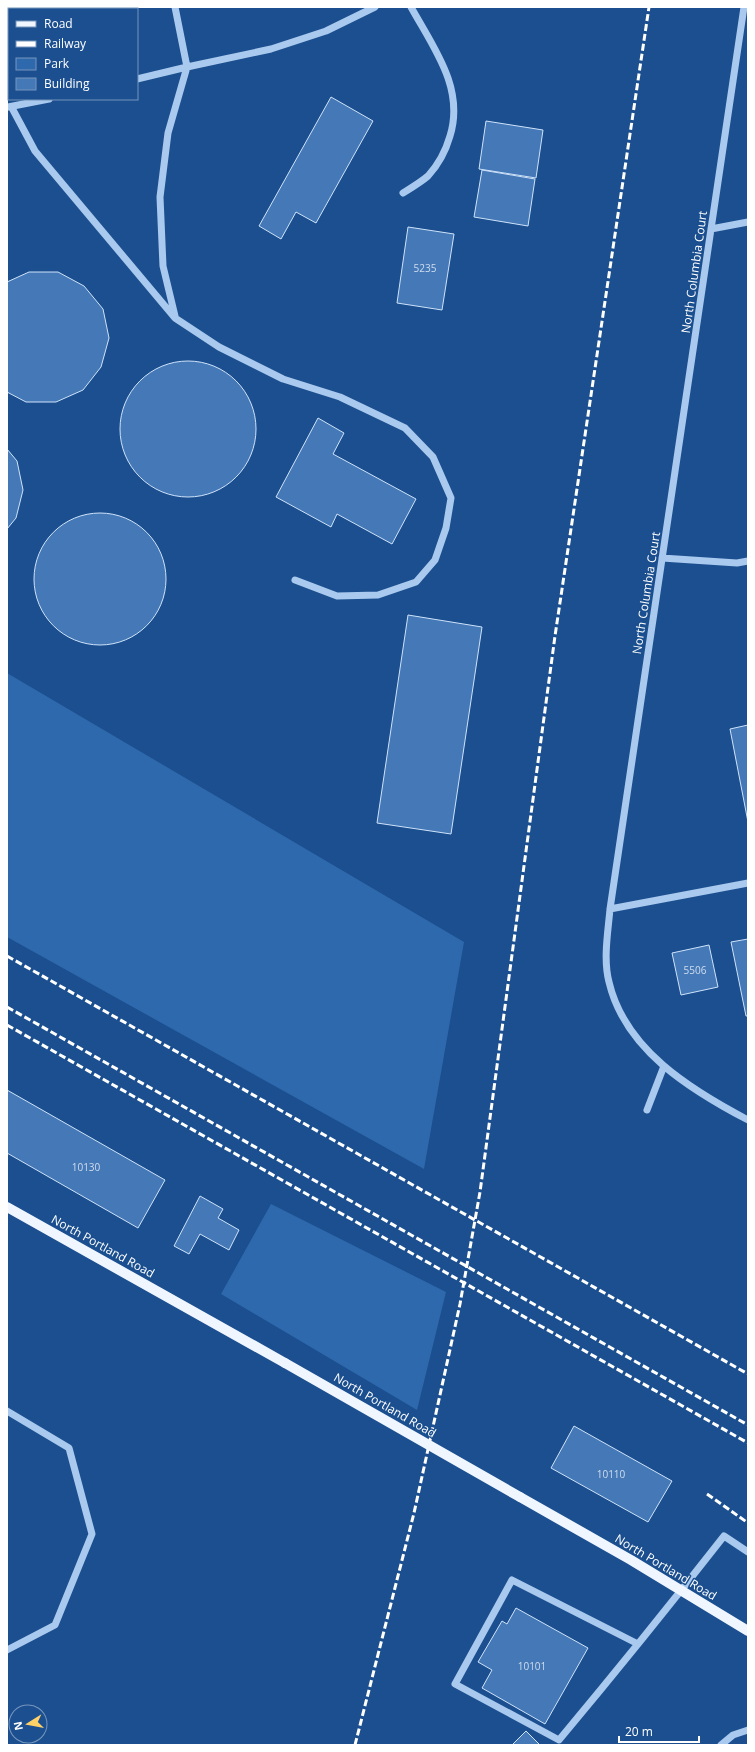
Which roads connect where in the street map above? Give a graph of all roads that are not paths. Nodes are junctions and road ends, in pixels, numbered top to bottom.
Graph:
1 (175, 7) edge
2 (375, 7) edge
3 (410, 7) edge
4 (744, 7) edge
5 (187, 68) junction
6 (138, 79) edge
7 (44, 100) edge
8 (9, 107) edge
9 (403, 193) dead end
10 (748, 222) edge
11 (712, 229) junction
12 (175, 318) junction
13 (662, 558) junction
14 (748, 561) edge
15 (295, 580) dead end
16 (748, 883) edge
17 (610, 909) junction
18 (664, 1066) junction
19 (647, 1110) dead end
20 (748, 1120) edge
21 (7, 1207) edge
22 (7, 1411) edge
23 (748, 1552) edge
24 (681, 1591) junction
25 (748, 1631) edge
26 (638, 1644) junction
27 (7, 1650) edge
28 (748, 1730) edge
29 (722, 1745) edge

1 - 5 street
2 - 5 street
3 - 9 street
4 - 11 street, North Columbia Court
5 - 6 street
5 - 12 street
7 - 8 street
8 - 12 street
10 - 11 street
11 - 13 street, North Columbia Court
12 - 15 street
13 - 14 street
13 - 17 street, North Columbia Court
16 - 17 street
17 - 18 street, North Columbia Court
18 - 19 street
18 - 20 street, North Columbia Court
21 - 24 main road, North Portland Road, bridge
22 - 27 street
23 - 24 street
24 - 25 main road, North Portland Road
24 - 26 street
26 - 26 street
28 - 29 street

